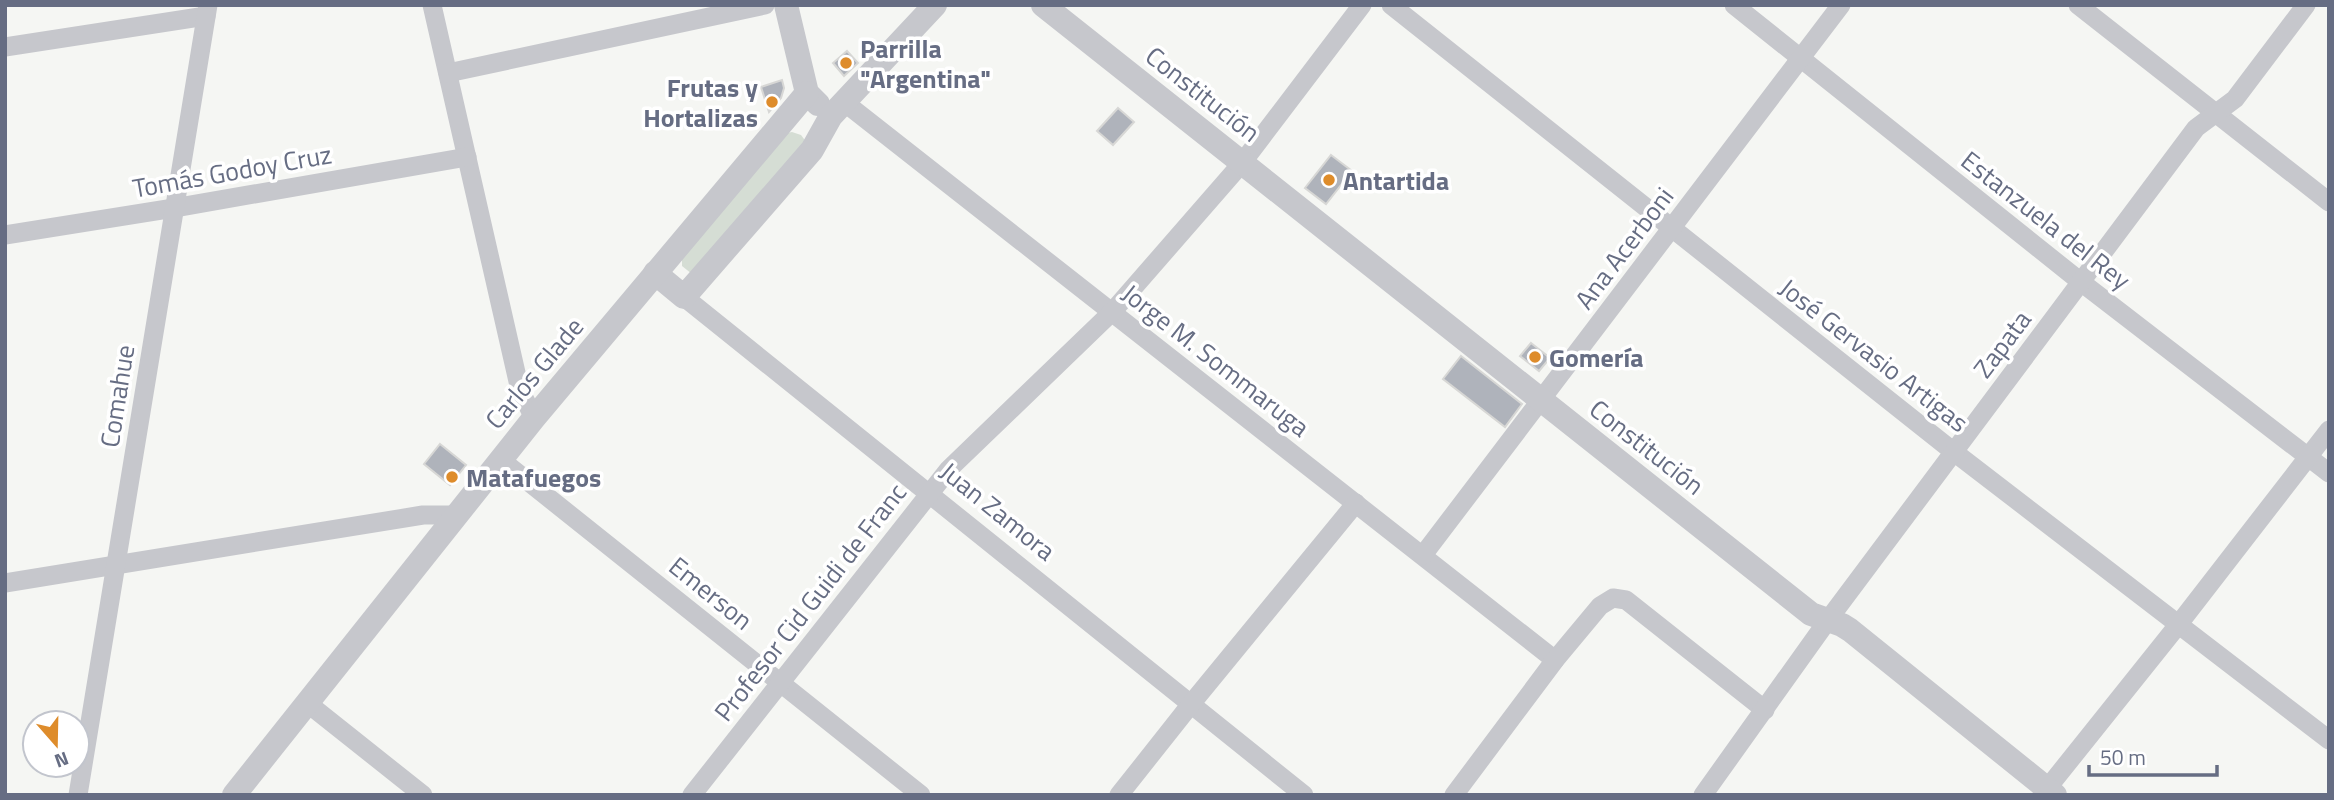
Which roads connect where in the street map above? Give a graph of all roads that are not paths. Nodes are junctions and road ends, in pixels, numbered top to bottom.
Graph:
1 (432, 5) edge
2 (765, 5) edge
3 (786, 5) edge
4 (935, 5) edge
5 (1043, 5) edge
6 (1362, 5) edge
7 (1391, 5) edge
8 (1734, 5) edge
9 (1841, 5) edge
10 (2078, 5) edge
11 (2306, 5) edge
12 (207, 10) edge
13 (5, 47) edge
14 (1801, 58) junction
15 (448, 73) junction
16 (807, 93) junction
17 (838, 109) junction
18 (2213, 114) junction
19 (467, 157) junction
20 (1242, 163) junction
21 (2329, 202) edge
22 (174, 208) junction
23 (1671, 228) junction
24 (5, 235) edge
25 (655, 273) junction
26 (2081, 282) junction
27 (684, 297) junction
28 (1113, 311) junction
29 (1542, 401) junction
30 (534, 418) junction
31 (2329, 430) edge
32 (1954, 452) junction
33 (2308, 457) junction
34 (500, 459) junction
35 (2329, 473) edge
36 (929, 494) junction
37 (1356, 503) junction
38 (456, 515) junction
39 (1423, 555) junction
40 (115, 566) junction
41 (5, 583) edge
42 (1828, 620) junction
43 (2178, 625) junction
44 (1555, 660) junction
45 (780, 682) junction
46 (306, 702) junction
47 (1191, 704) junction
48 (1765, 710) junction
49 (2329, 740) edge
50 (2048, 793) edge
51 (78, 795) edge
52 (234, 795) edge
53 (423, 795) edge
54 (692, 795) edge
55 (922, 795) edge
56 (1119, 795) edge
57 (1304, 795) edge
58 (1454, 795) edge
59 (1703, 795) edge

1 - 15 street
2 - 15 street
3 - 16 street
4 - 17 street
5 - 20 street, Constitución
6 - 20 street, Profesor Cid Guidi de Franc
7 - 23 street, José Gervasio Artigas
8 - 14 street, Estanzuela del Rey
9 - 14 street, Ana Acerboni
10 - 18 street
11 - 18 street, Zapata
12 - 13 street
12 - 22 street, Comahue
14 - 23 street, Ana Acerboni
14 - 26 street, Estanzuela del Rey
15 - 19 street
16 - 17 street
16 - 25 street, Carlos Glade
17 - 27 street
17 - 28 street, Jorge M. Sommaruga
18 - 21 street
18 - 26 street, Zapata
19 - 22 street, Tomás Godoy Cruz
19 - 30 street
20 - 28 street, Profesor Cid Guidi de Franc
20 - 29 street, Constitución
22 - 24 street, Tomás Godoy Cruz
22 - 40 street, Comahue
23 - 29 street, Ana Acerboni
23 - 32 street, José Gervasio Artigas
25 - 27 street, Juan Zamora
25 - 30 street, Carlos Glade
26 - 32 street, Zapata
26 - 33 street, Estanzuela del Rey
27 - 36 street, Juan Zamora
28 - 36 street, Profesor Cid Guidi de Franc
28 - 37 street, Jorge M. Sommaruga
29 - 39 street, Ana Acerboni
29 - 42 street, Constitución
30 - 34 street, Carlos Glade
31 - 33 street
32 - 42 street, Zapata
32 - 43 street, José Gervasio Artigas
33 - 35 street, Estanzuela del Rey
33 - 43 street
34 - 38 street, Carlos Glade
34 - 45 street, Emerson
36 - 45 street, Profesor Cid Guidi de Franc
36 - 47 street, Juan Zamora
37 - 39 street, Jorge M. Sommaruga
37 - 47 street
38 - 40 street
38 - 46 street, Carlos Glade
39 - 44 street, Jorge M. Sommaruga
40 - 41 street
40 - 51 street, Comahue
42 - 48 street, Zapata
42 - 50 street, Constitución
43 - 49 street, José Gervasio Artigas
43 - 50 street
44 - 48 street
44 - 58 street
45 - 54 street, Profesor Cid Guidi de Franc
45 - 55 street, Emerson
46 - 52 street, Carlos Glade
46 - 53 street
47 - 56 street
47 - 57 street, Juan Zamora
48 - 59 street, Zapata

